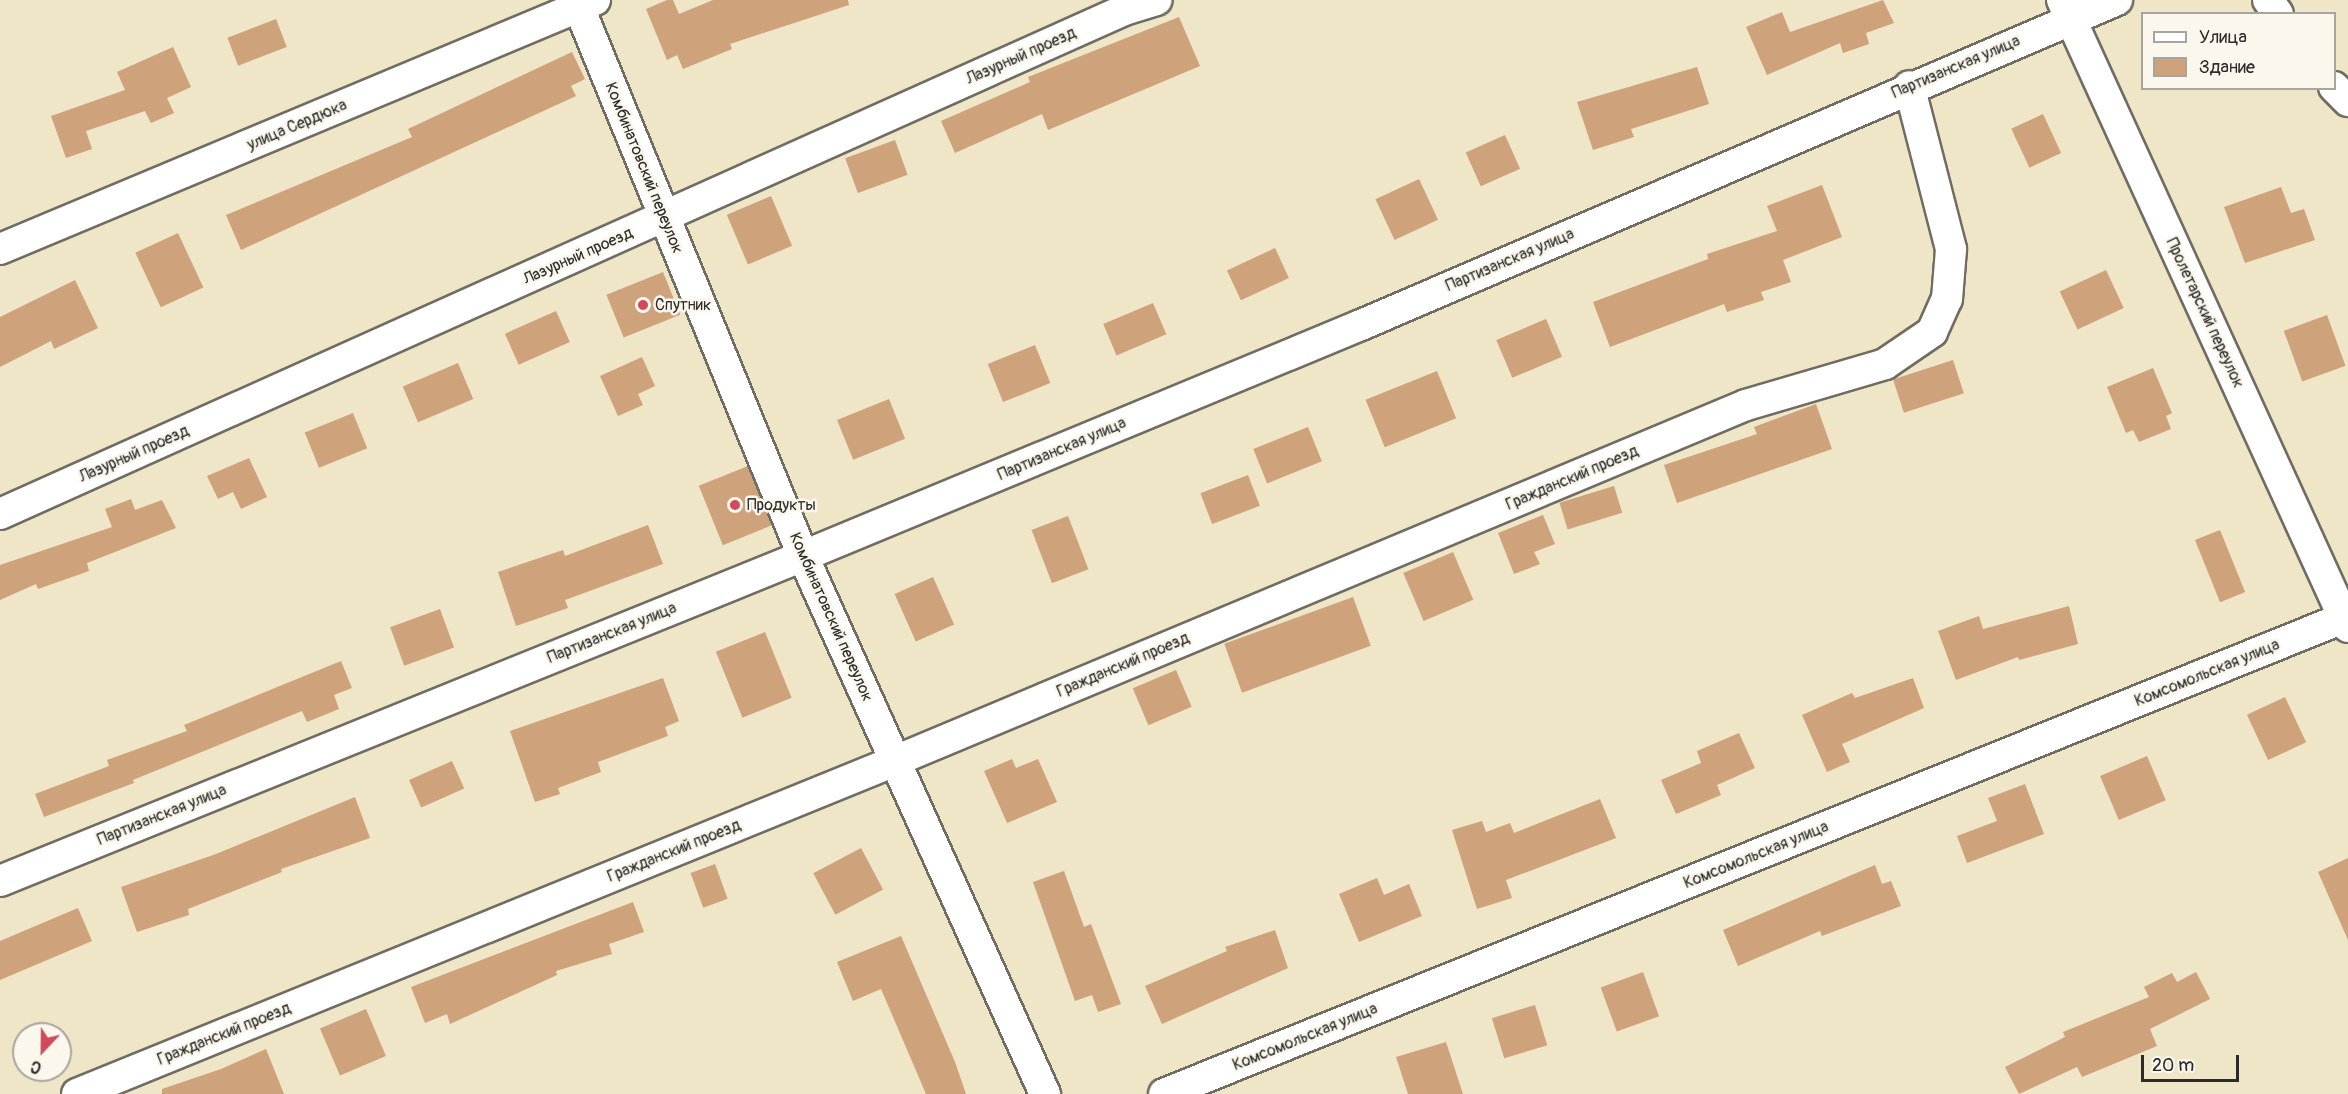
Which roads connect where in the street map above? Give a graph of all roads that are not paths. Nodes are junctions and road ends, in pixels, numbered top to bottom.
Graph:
1 (1157, 0) edge
2 (2117, 0) edge
3 (583, 2) edge
4 (2066, 9) edge
5 (1909, 87) junction
6 (2336, 89) edge
7 (2348, 101) edge
8 (664, 218) junction
9 (0, 249) edge
10 (0, 514) edge
11 (802, 556) junction
12 (2347, 620) edge
13 (895, 761) junction
14 (0, 881) edge
15 (77, 1094) edge
16 (1045, 1094) edge
17 (1164, 1094) edge

1 - 8 street, Лазурный проезд
2 - 4 street, Партизанская улица
3 - 8 street, Комбинатовский переулок
3 - 9 street, улица Сердюка
4 - 5 street, Партизанская улица
4 - 12 street, Пролетарский переулок
5 - 11 street, Партизанская улица
5 - 13 street, Гражданский проезд
6 - 7 street
8 - 10 street, Лазурный проезд
8 - 11 street, Комбинатовский переулок
11 - 13 street, Комбинатовский переулок
11 - 14 street, Партизанская улица
12 - 17 street, Комсомольская улица
13 - 15 street, Гражданский проезд
13 - 16 street, Комбинатовский переулок

